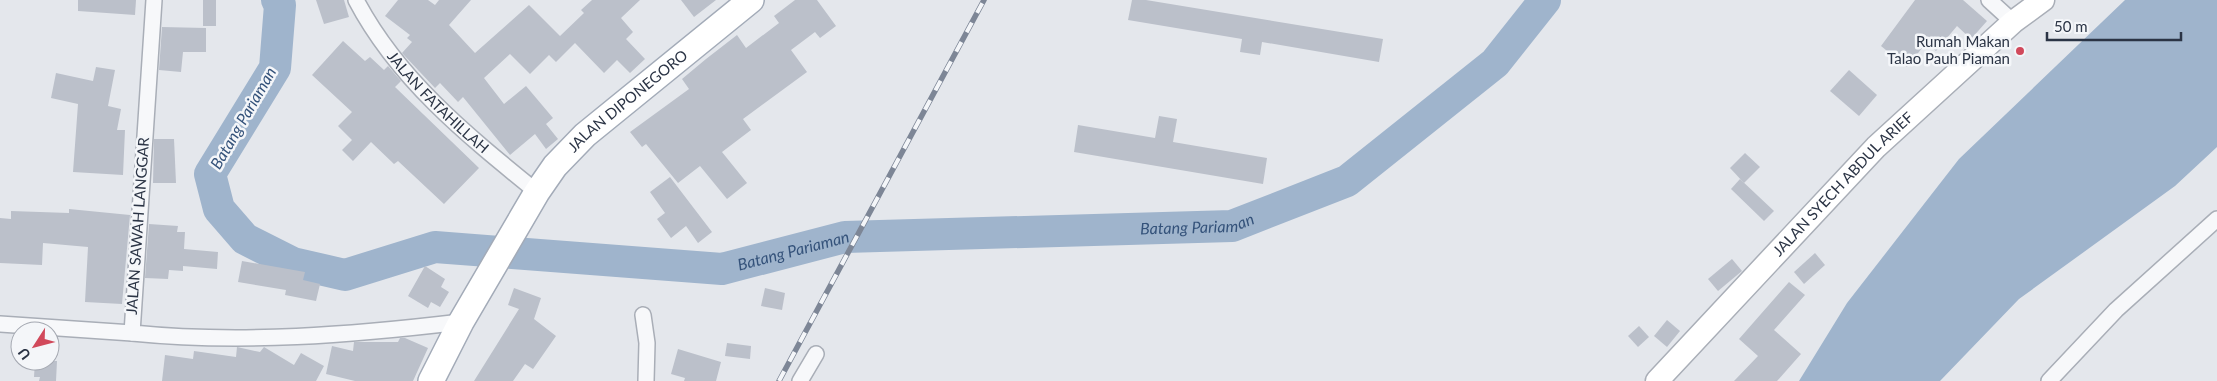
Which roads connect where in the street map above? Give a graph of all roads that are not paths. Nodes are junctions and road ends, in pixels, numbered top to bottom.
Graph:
1 (154, 0) edge
2 (356, 0) edge
3 (751, 0) edge
4 (1989, 0) edge
5 (2042, 0) edge
6 (2013, 22) junction
7 (537, 192) junction
8 (2217, 219) edge
9 (643, 315) dead end
10 (461, 322) junction
11 (0, 324) edge
12 (132, 333) junction
13 (816, 354) dead end
14 (431, 381) edge
15 (646, 381) edge
16 (800, 381) edge
17 (1657, 381) edge
18 (2048, 381) edge

1 - 12 street, JALAN SAWAH LANGGAR
2 - 7 street, JALAN FATAHILLAH
3 - 7 main road, JALAN DIPONEGORO
4 - 6 street
5 - 6 street, JALAN SYECH ABDUL ARIEF
6 - 17 street, JALAN SYECH ABDUL ARIEF
7 - 10 main road, JALAN DIPONEGORO
8 - 18 street
9 - 15 street
10 - 12 street, JALAN SAWAH LANGGAR
10 - 14 main road, JALAN DIPONEGORO
11 - 12 street
13 - 16 street

